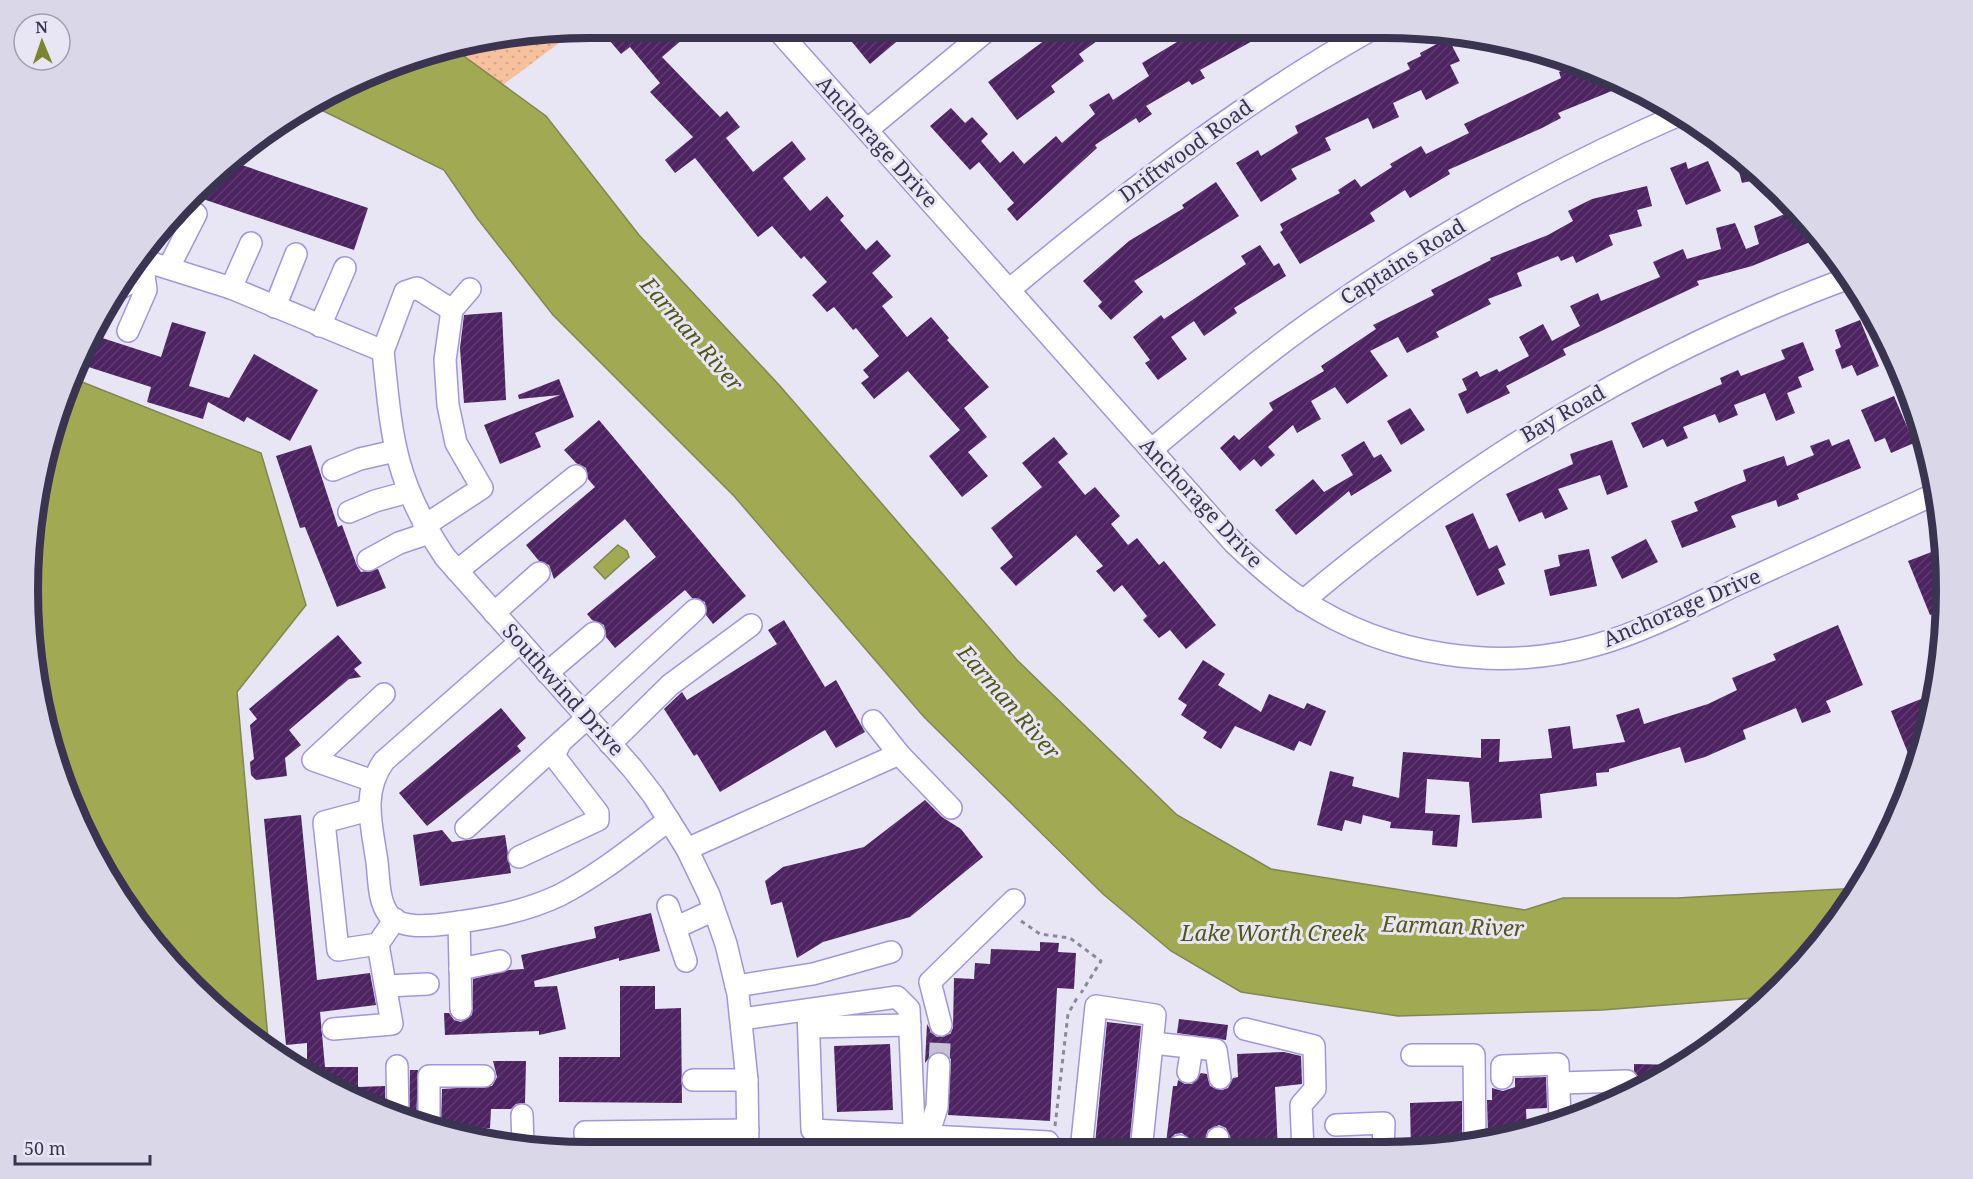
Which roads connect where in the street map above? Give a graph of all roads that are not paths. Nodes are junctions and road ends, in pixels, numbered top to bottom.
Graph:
1 (785, 38) edge
2 (978, 38) edge
3 (1358, 38) edge
4 (1671, 119) edge
5 (867, 130) junction
6 (195, 214) dead end
7 (250, 243) dead end
8 (296, 254) dead end
9 (143, 266) edge
10 (169, 267) junction
11 (345, 268) dead end
12 (1841, 281) edge
13 (231, 288) junction
14 (470, 289) dead end
15 (1009, 290) junction
16 (275, 307) junction
17 (452, 310) junction
18 (320, 326) junction
19 (128, 331) dead end
20 (383, 351) junction
21 (1151, 450) junction
22 (395, 451) junction
23 (333, 470) dead end
24 (576, 476) dead end
25 (408, 492) junction
26 (1928, 497) edge
27 (349, 512) dead end
28 (426, 530) junction
29 (368, 560) dead end
30 (457, 570) junction
31 (539, 573) dead end
32 (1303, 600) junction
33 (695, 610) dead end
34 (494, 613) junction
35 (751, 626) dead end
36 (594, 633) dead end
37 (520, 642) junction
38 (547, 673) junction
39 (384, 694) dead end
40 (585, 715) junction
41 (873, 721) dead end
42 (560, 743) junction
43 (610, 744) junction
44 (899, 753) junction
45 (373, 781) junction
46 (951, 808) dead end
47 (369, 810) junction
48 (669, 820) junction
49 (466, 828) dead end
50 (687, 849) junction
51 (519, 857) dead end
52 (1010, 905) road end
53 (668, 906) dead end
54 (714, 910) junction
55 (395, 919) junction
56 (459, 922) junction
57 (675, 928) junction
58 (378, 944) junction
59 (891, 952) dead end
60 (500, 961) dead end
61 (686, 961) dead end
62 (460, 969) junction
63 (930, 982) junction
64 (428, 984) dead end
65 (386, 986) junction
66 (736, 986) junction
67 (904, 1003) junction
68 (461, 1009) dead end
69 (742, 1019) junction
70 (808, 1019) junction
71 (910, 1025) junction
72 (940, 1025) tunnel mouth
73 (333, 1029) dead end
74 (1245, 1029) dead end
75 (1153, 1043) junction
76 (1192, 1047) junction
77 (1412, 1056) dead end
78 (939, 1064) tunnel mouth
79 (397, 1066) dead end
80 (1188, 1072) dead end
81 (484, 1076) dead end
82 (1220, 1078) dead end
83 (1502, 1078) dead end
84 (693, 1080) dead end
85 (747, 1080) junction
86 (1627, 1081) dead end
87 (1559, 1083) junction
88 (398, 1107) edge
89 (1560, 1112) edge
90 (522, 1115) dead end
91 (429, 1117) edge
92 (1336, 1125) dead end
93 (1475, 1134) edge
94 (1051, 1136) road end
95 (523, 1137) edge
96 (748, 1140) edge
97 (586, 1142) edge
98 (916, 1142) edge
99 (1082, 1142) edge
100 (1142, 1142) edge
101 (1303, 1142) edge
102 (1383, 1142) edge

1 - 5 street, Anchorage Drive
2 - 5 street
3 - 15 street, Driftwood Road
4 - 21 street, Captains Road
5 - 15 street, Anchorage Drive
6 - 10 street
7 - 13 street
8 - 16 street
9 - 10 street
9 - 19 street
10 - 13 street
11 - 18 street
12 - 32 street, Bay Road
13 - 16 street
14 - 17 street
15 - 21 street, Anchorage Drive
16 - 18 street
17 - 20 street
17 - 28 street
18 - 20 street
20 - 22 street, Southwind Drive
21 - 32 street, Anchorage Drive
22 - 23 street
22 - 25 street, Southwind Drive
24 - 30 street
25 - 27 street
25 - 28 street, Southwind Drive
26 - 32 street, Anchorage Drive
28 - 29 street
28 - 30 street, Southwind Drive
30 - 34 street, Southwind Drive
31 - 34 street
33 - 40 street
34 - 37 street, Southwind Drive
35 - 43 street
36 - 38 street
37 - 38 street, Southwind Drive
37 - 45 street
38 - 40 street, Southwind Drive
39 - 45 street
40 - 42 street
40 - 43 street, Southwind Drive
41 - 44 street
42 - 49 street
42 - 51 street
43 - 48 street, Southwind Drive
44 - 46 street
44 - 50 street
45 - 47 street
47 - 55 street
47 - 58 street
48 - 50 street, Southwind Drive
48 - 56 street
50 - 54 street, Southwind Drive
52 - 63 street
53 - 57 street
54 - 57 street
54 - 66 street, Southwind Drive
55 - 56 street
55 - 58 street
56 - 62 street
57 - 61 street
58 - 65 street
59 - 66 street
60 - 62 street
62 - 68 street
63 - 67 street
63 - 72 street
64 - 65 street
65 - 73 street
66 - 69 street, Southwind Drive
67 - 70 street
67 - 71 street
69 - 70 street
69 - 85 street, Southwind Drive
70 - 71 street
70 - 98 street
71 - 98 street
74 - 101 street
75 - 76 street
75 - 99 street
75 - 100 street
76 - 80 street
76 - 82 street
77 - 93 street
78 - 98 street
79 - 88 street
81 - 91 street
83 - 87 street
84 - 85 street
85 - 96 street, Southwind Drive
86 - 87 street
87 - 89 street
90 - 95 street
92 - 102 street
94 - 98 street
96 - 97 street

